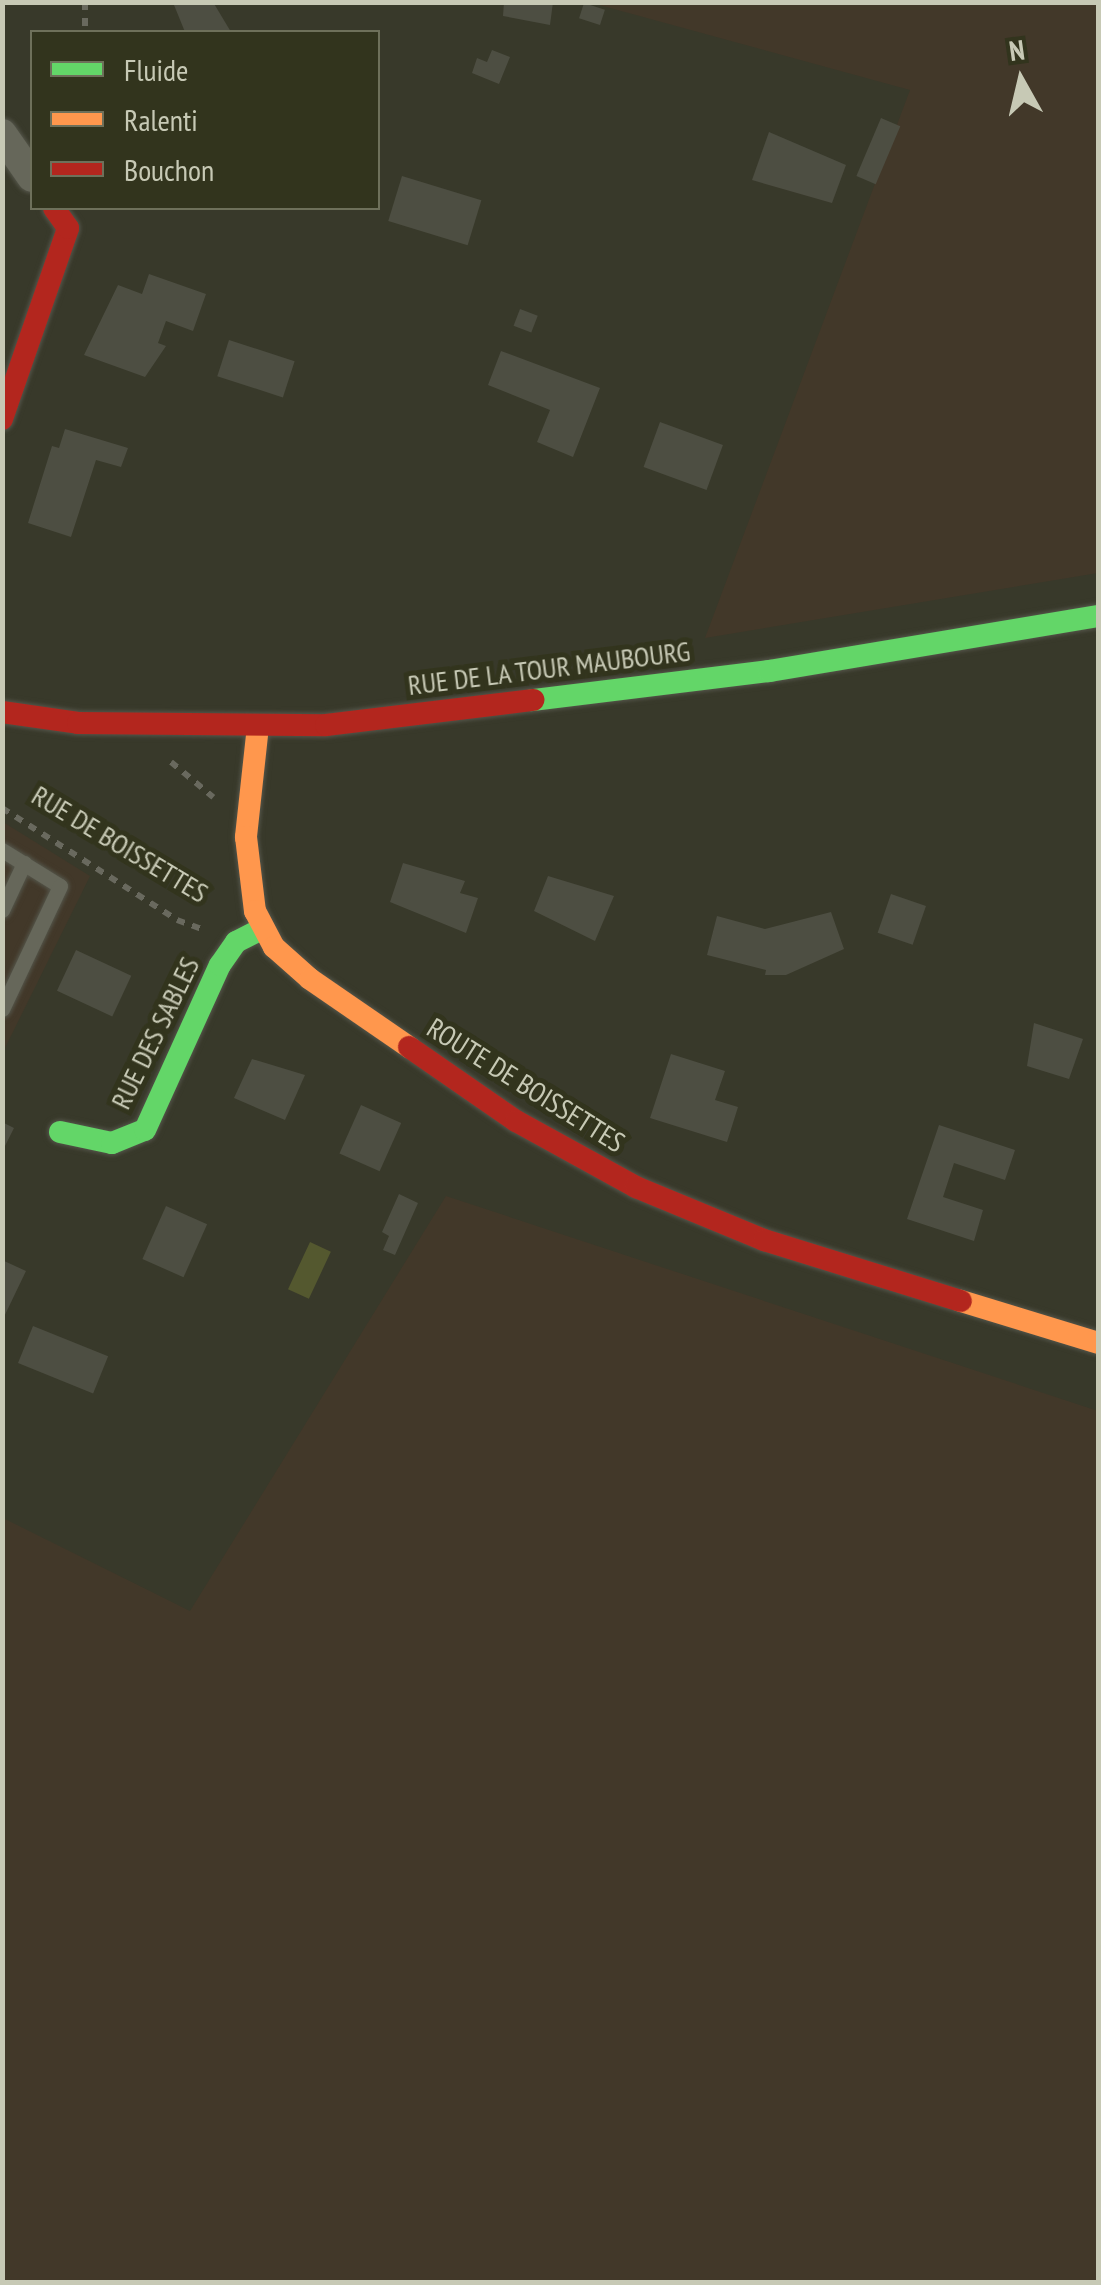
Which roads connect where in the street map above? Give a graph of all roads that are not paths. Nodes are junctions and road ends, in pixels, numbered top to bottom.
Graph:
1 (2, 134) edge
2 (30, 174) edge
3 (55, 210) edge
4 (2, 419) edge
5 (1098, 616) edge
6 (2, 712) edge
7 (258, 726) junction
8 (4, 854) edge
9 (24, 864) junction
10 (2, 910) edge
11 (262, 929) junction
12 (2, 963) edge
13 (20, 972) junction
14 (2, 1009) edge
15 (60, 1132) dead end
16 (1098, 1344) edge

1 - 2 street
3 - 4 street
5 - 7 street, RUE DE LA TOUR MAUBOURG
6 - 7 street, RUE DE LA TOUR MAUBOURG
7 - 11 street
8 - 9 lane
9 - 10 lane
9 - 13 lane
11 - 15 street, RUE DES SABLES
11 - 16 street, ROUTE DE BOISSETTES
12 - 13 lane
13 - 14 lane

